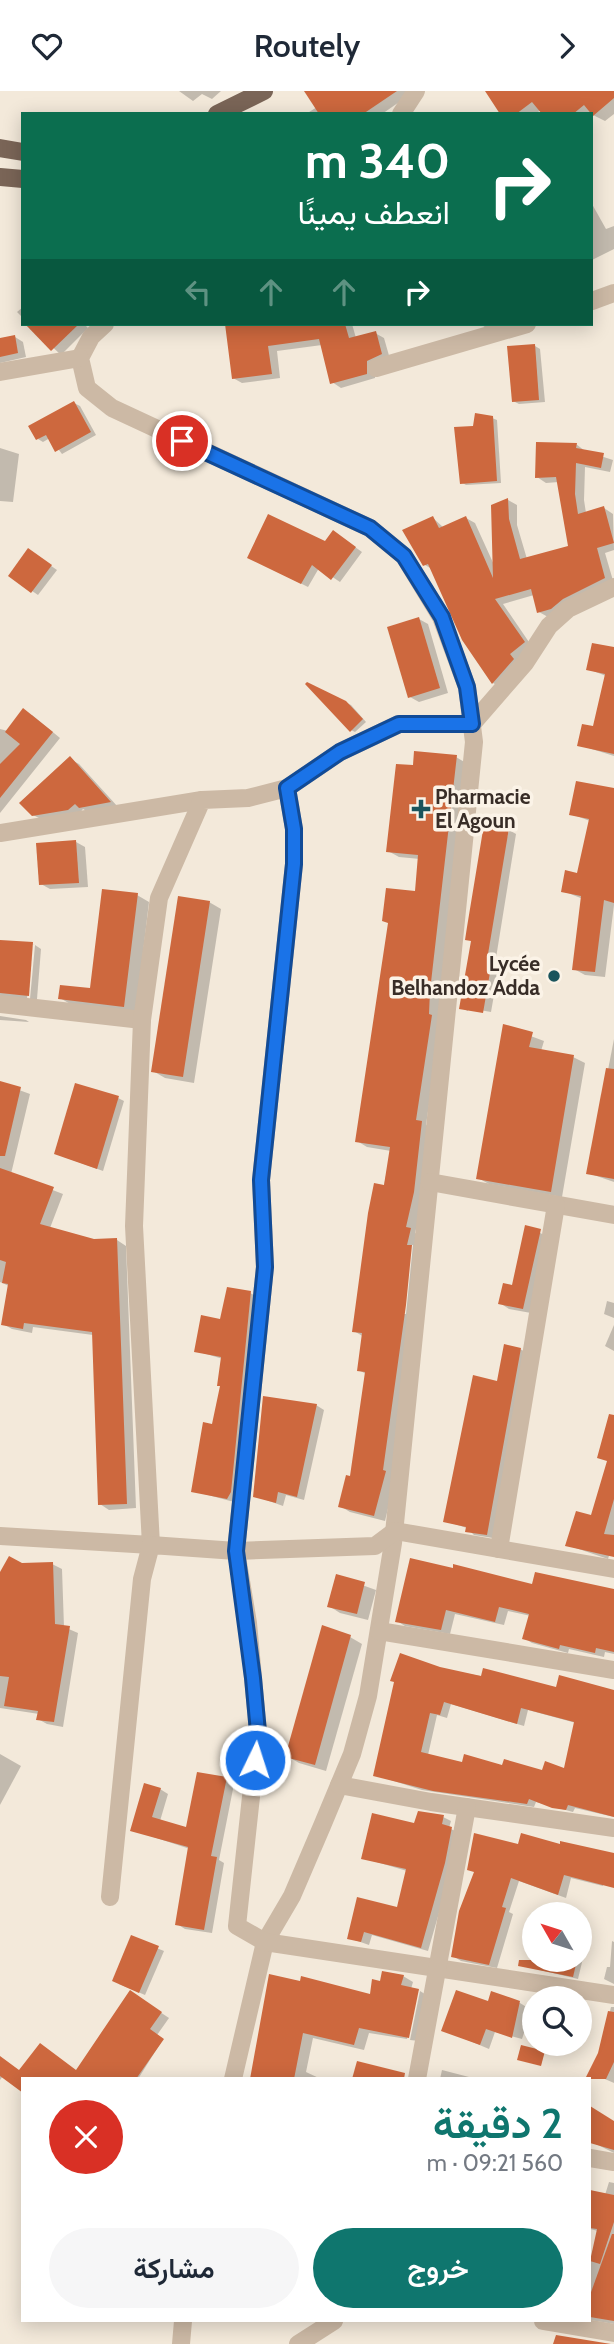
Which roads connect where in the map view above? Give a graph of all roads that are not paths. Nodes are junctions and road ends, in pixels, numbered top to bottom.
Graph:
1 (264, 91) edge
2 (416, 91) edge
3 (221, 112) edge
4 (402, 112) edge
5 (0, 148) edge
6 (21, 152) edge
7 (0, 177) edge
8 (21, 180) edge
9 (614, 293) edge
10 (593, 301) edge
11 (103, 326) edge
12 (520, 326) edge
13 (80, 358) junction
14 (376, 368) dead end
15 (0, 372) edge
16 (614, 586) edge
17 (472, 724) junction
18 (287, 788) junction
19 (202, 800) junction
20 (0, 833) edge
21 (0, 1004) edge
22 (142, 1020) junction
23 (430, 1182) junction
24 (556, 1205) junction
25 (614, 1215) edge
26 (395, 1531) junction
27 (0, 1537) edge
28 (151, 1545) junction
29 (499, 1549) junction
30 (236, 1551) junction
31 (614, 1566) edge
32 (379, 1631) junction
33 (614, 1670) edge
34 (339, 1785) junction
35 (467, 1807) junction
36 (614, 1828) edge
37 (110, 1897) dead end
38 (265, 1942) junction
39 (437, 1968) junction
40 (614, 1994) edge
41 (233, 2077) edge
42 (417, 2077) edge
43 (591, 2158) edge
44 (614, 2162) edge
45 (183, 2322) edge
46 (332, 2322) edge
47 (549, 2322) edge
48 (614, 2333) edge
49 (181, 2344) edge
50 (298, 2344) edge

1 - 3 main road
2 - 4 street
5 - 6 main road
7 - 8 main road
9 - 10 street
11 - 13 street
12 - 14 street
13 - 15 street
13 - 17 street
16 - 17 street
17 - 18 street
17 - 23 street
18 - 19 street
18 - 30 street
19 - 20 street
19 - 22 street
21 - 22 street
22 - 28 street
23 - 24 street
23 - 26 street
24 - 25 street
24 - 29 street
26 - 29 street
26 - 30 street
26 - 32 street
27 - 28 street
28 - 30 street
28 - 37 street
29 - 31 street
30 - 38 street
32 - 33 street
32 - 34 street
34 - 35 street
34 - 38 street
35 - 36 street
35 - 39 street
38 - 39 street
38 - 41 street
39 - 40 street
39 - 42 street
43 - 44 street
45 - 49 street
46 - 50 street
47 - 48 street

